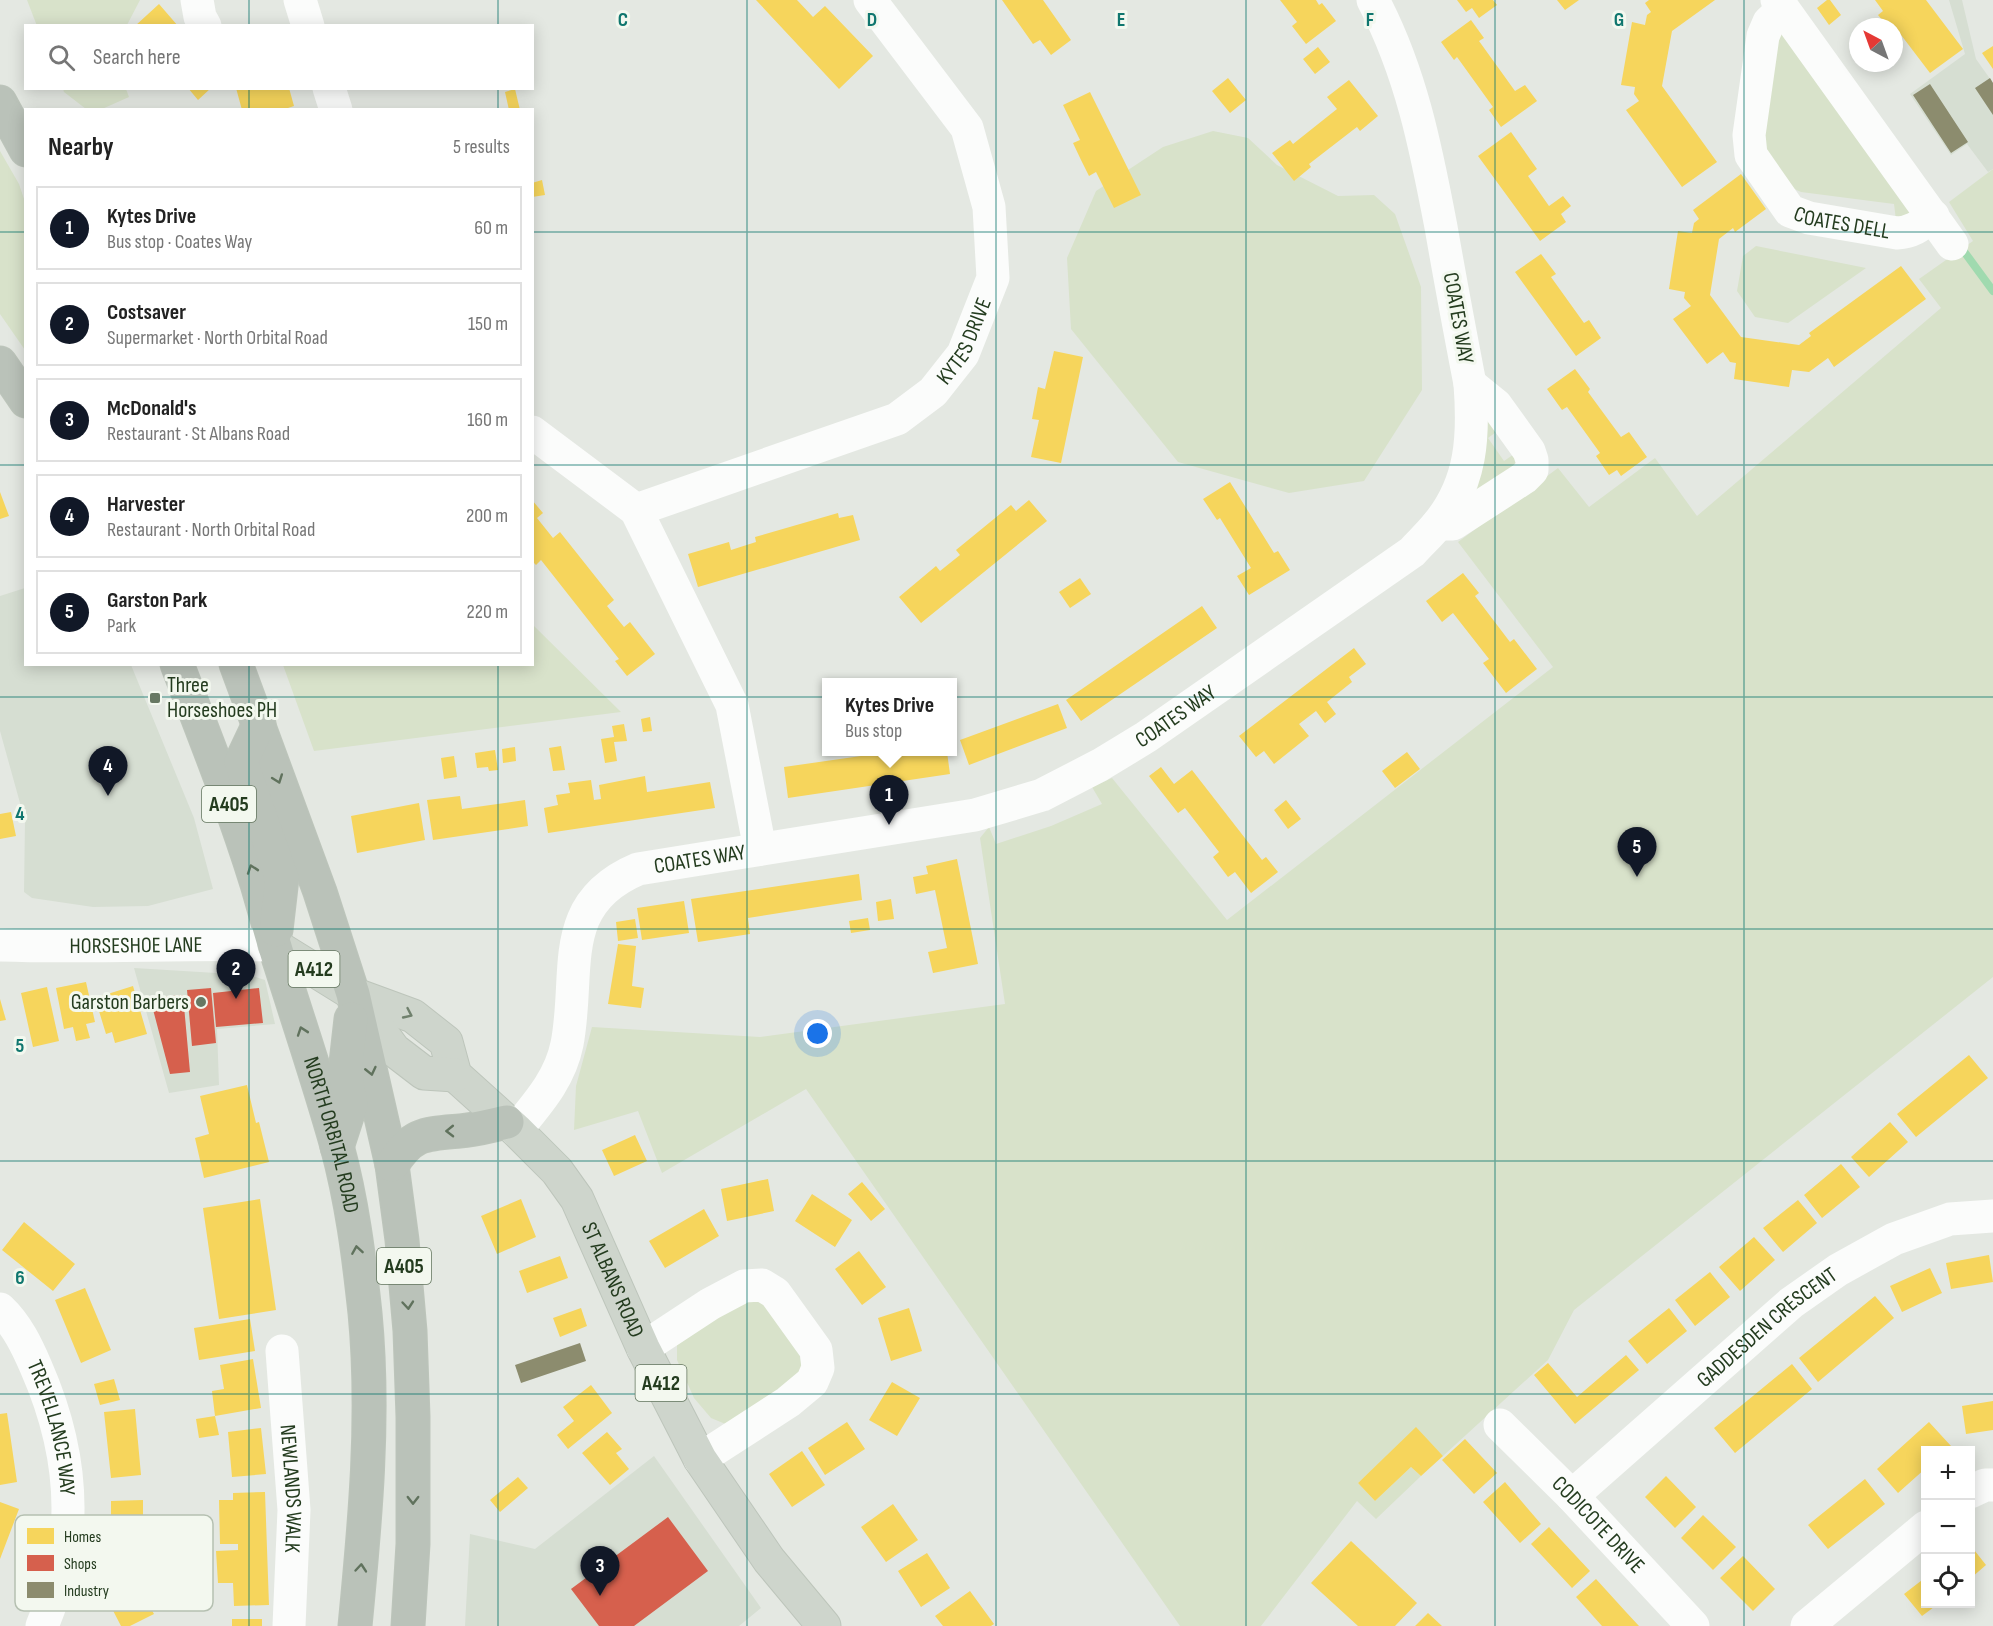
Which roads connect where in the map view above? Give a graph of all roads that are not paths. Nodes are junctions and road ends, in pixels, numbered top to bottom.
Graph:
1 (197, 0) edge
2 (300, 0) edge
3 (870, 0) edge
4 (1373, 0) edge
5 (1780, 4) edge
6 (204, 24) edge
7 (307, 24) edge
8 (330, 90) edge
9 (0, 102) edge
10 (335, 108) edge
11 (24, 146) edge
12 (1933, 216) junction
13 (1952, 244) dead end
14 (0, 363) edge
15 (1470, 384) junction
16 (24, 397) edge
17 (534, 434) edge
18 (636, 510) junction
19 (1438, 524) junction
20 (178, 666) edge
21 (237, 666) edge
22 (259, 724) junction
23 (760, 849) junction
24 (0, 945) edge
25 (274, 945) junction
26 (353, 994) junction
27 (512, 1126) junction
28 (337, 1147) junction
29 (392, 1165) junction
30 (1993, 1216) edge
31 (0, 1309) edge
32 (643, 1348) junction
33 (282, 1351) dead end
34 (1500, 1425) dead end
35 (700, 1459) junction
36 (1993, 1485) edge
37 (1975, 1490) edge
38 (1572, 1496) junction
39 (67, 1515) edge
40 (1921, 1531) edge
41 (47, 1611) edge
42 (42, 1626) edge
43 (289, 1626) edge
44 (355, 1626) edge
45 (408, 1626) edge
46 (824, 1626) edge
47 (1693, 1626) edge
48 (1807, 1626) edge

1 - 6 street
2 - 7 street
3 - 18 street, KYTES DRIVE
4 - 15 street, COATES WAY
5 - 12 street, COATES DELL
5 - 12 street, COATES DELL
8 - 10 street
9 - 11 highway
12 - 13 street, COATES DELL
14 - 16 highway
15 - 19 street, COATES WAY
15 - 19 street
17 - 18 street
18 - 23 street
19 - 23 street, COATES WAY
25 -> 20 highway, NORTH ORBITAL ROAD / A405
21 - 22 highway, A405
22 - 25 highway
22 -> 26 highway, A405
23 - 27 street, COATES WAY
24 - 25 street, HORSESHOE LANE
25 - 26 main road, ST ALBANS ROAD / A412
28 -> 25 highway, NORTH ORBITAL ROAD / A405
26 - 27 main road, ST ALBANS ROAD / A412
26 - 28 highway
26 -> 29 highway, A405
27 -> 29 highway
27 - 32 main road, ST ALBANS ROAD / A412
44 -> 28 highway, NORTH ORBITAL ROAD / A405
29 -> 45 highway, A405
30 - 38 street, GADDESDEN CRESCENT
31 - 39 street, TREVELLANCE WAY
32 - 35 main road, ST ALBANS ROAD / A412
32 - 35 street
33 - 43 street, NEWLANDS WALK
34 - 38 street, CODICOTE DRIVE
35 - 46 main road, ST ALBANS ROAD / A412
36 - 37 street
38 - 47 street, CODICOTE DRIVE
40 - 48 street
41 - 42 street, TREVELLANCE WAY

